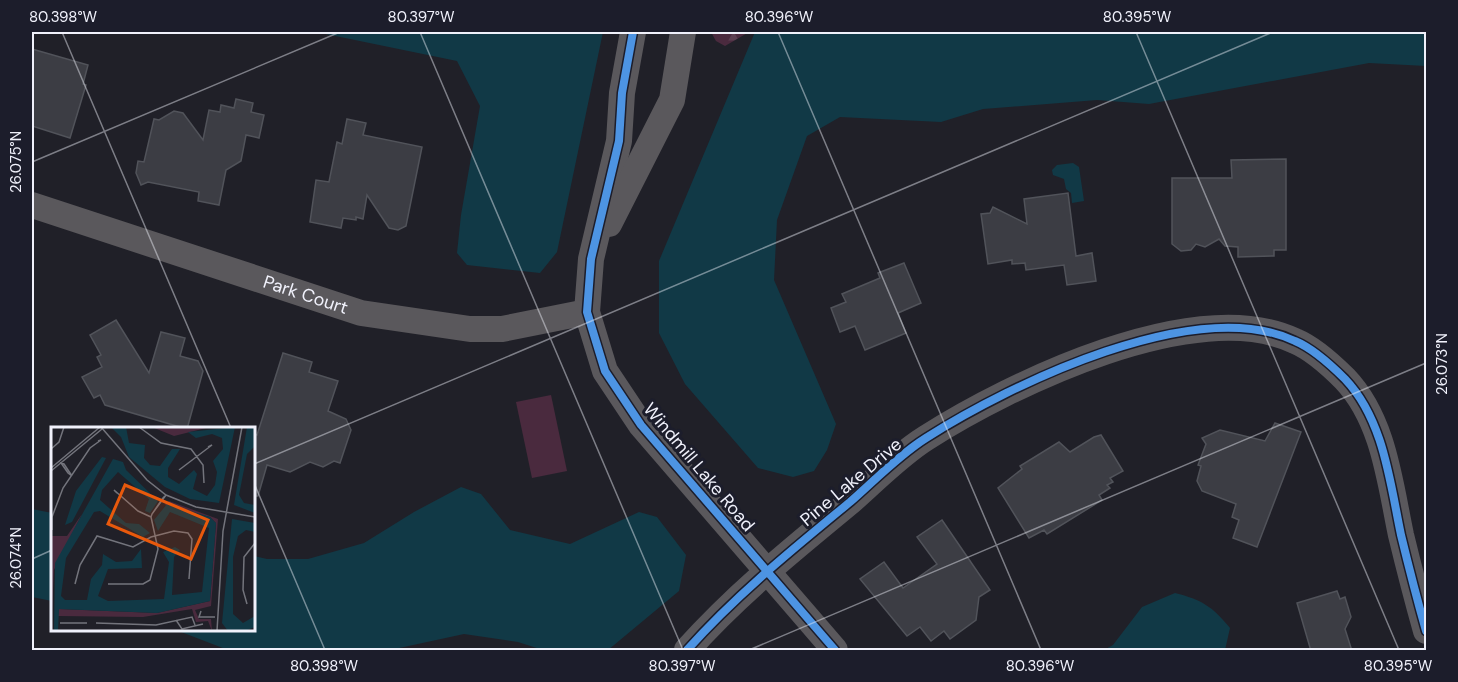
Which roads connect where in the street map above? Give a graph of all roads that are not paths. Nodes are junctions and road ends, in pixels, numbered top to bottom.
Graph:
1 (633, 32) edge
2 (650, 32) edge
3 (683, 32) edge
4 (619, 141) junction
5 (32, 205) edge
6 (591, 259) junction
7 (587, 312) junction
8 (768, 571) junction
9 (1426, 632) edge
10 (687, 651) edge
11 (835, 651) edge

1 - 4 street, Windmill Lake Road
2 - 4 street
3 - 6 street, Windmill Lake Road
4 - 6 street, Windmill Lake Road
5 - 7 street, Park Court
6 - 7 street, Windmill Lake Road
7 - 8 street, Windmill Lake Road
8 - 9 street, Pine Lake Drive
8 - 10 street, Pine Lake Drive
8 - 11 street, Windmill Lake Road

